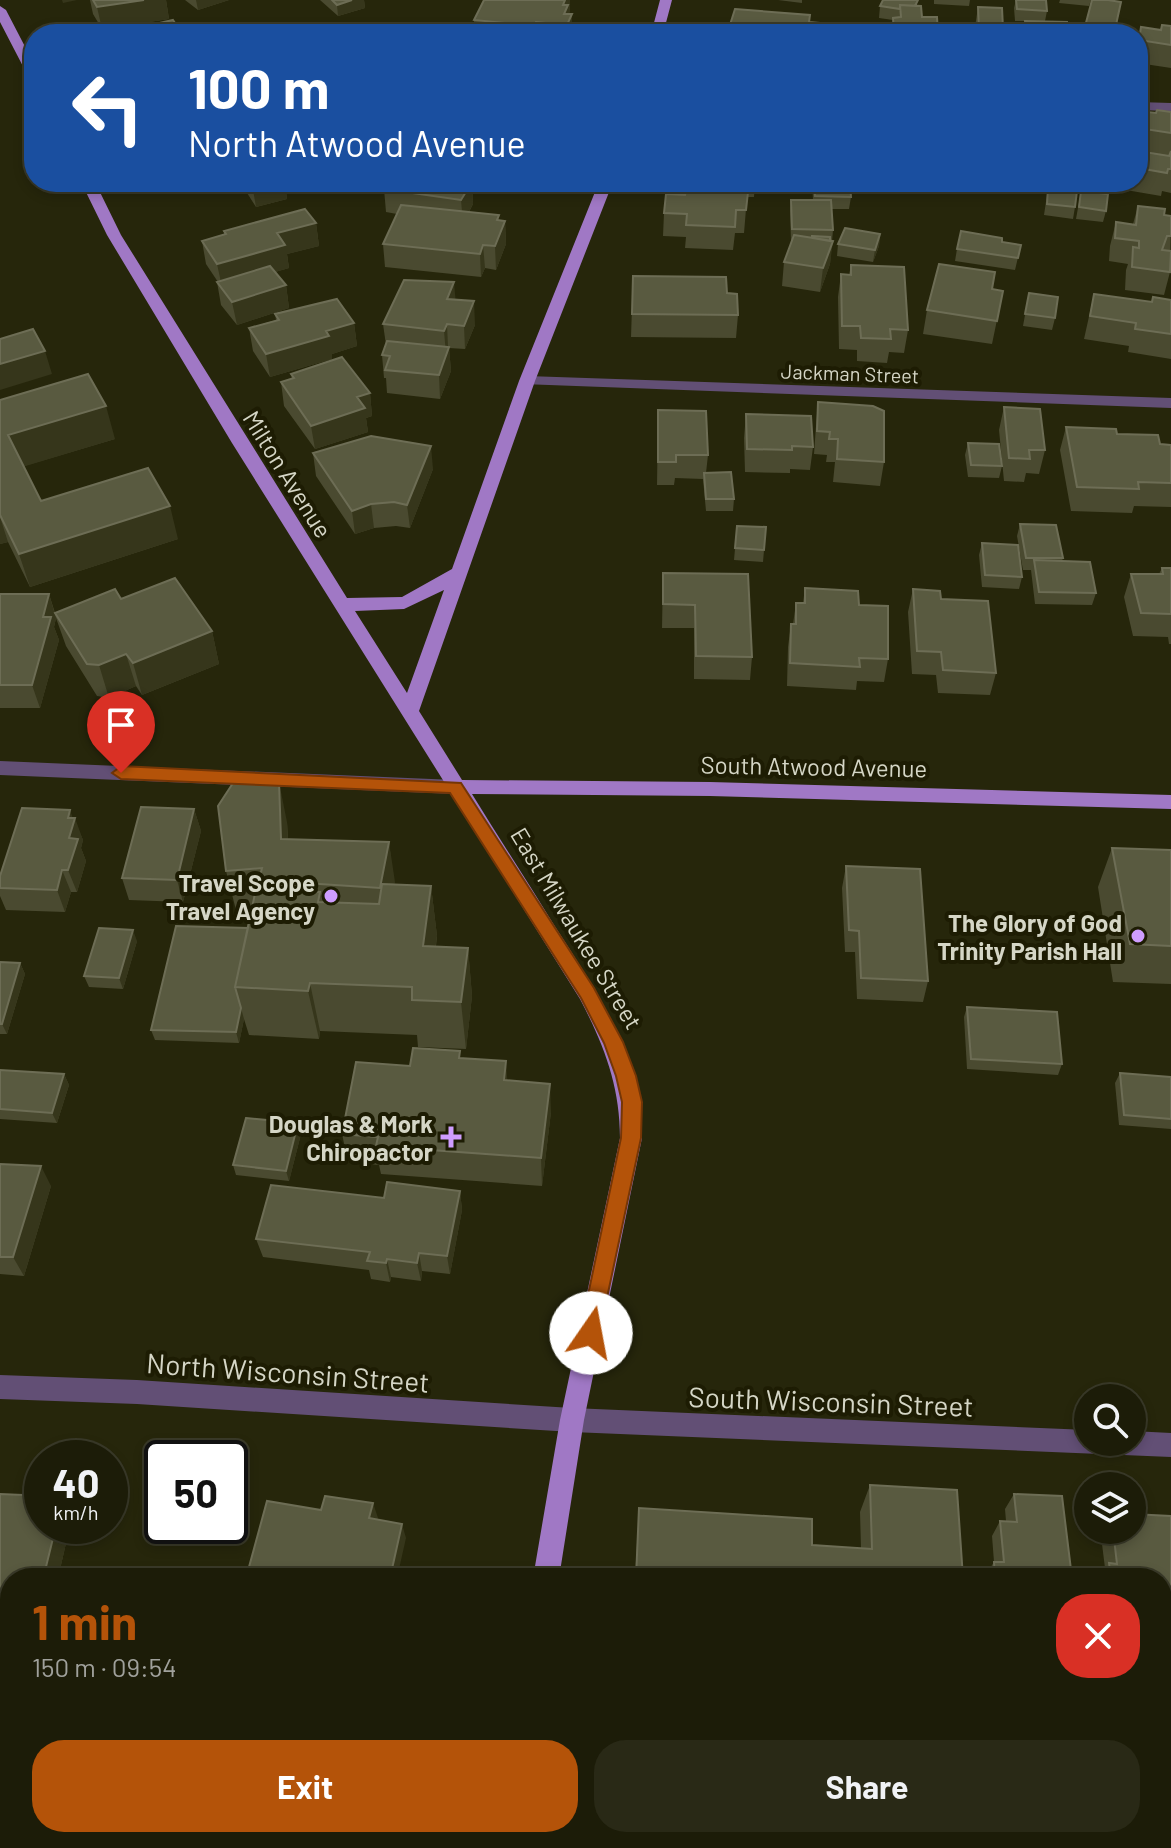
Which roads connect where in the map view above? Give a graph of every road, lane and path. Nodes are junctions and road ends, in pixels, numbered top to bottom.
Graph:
1 (666, 0) edge
2 (0, 10) edge
3 (660, 24) edge
4 (24, 57) edge
5 (1148, 106) edge
6 (1171, 107) edge
7 (93, 192) edge
8 (602, 192) edge
9 (527, 381) junction
10 (1171, 403) edge
11 (459, 572) junction
12 (340, 604) junction
13 (409, 713) junction
14 (0, 768) edge
15 (455, 787) junction
16 (1171, 802) edge
17 (0, 1387) edge
18 (572, 1420) junction
19 (1074, 1441) edge
20 (1146, 1444) edge
21 (1171, 1445) edge
22 (548, 1568) edge

1 - 3 main road
2 - 4 main road
5 - 6 street
7 - 12 main road, Milton Avenue
8 - 9 main road
9 - 10 street, Jackman Street
9 - 11 main road
11 - 12 main road
11 - 13 main road
12 - 13 main road, Milton Avenue
13 - 15 main road, Milton Avenue
14 - 15 street
15 - 16 main road, South Atwood Avenue
15 - 18 main road, East Milwaukee Street
17 - 18 street, North Wisconsin Street
18 - 19 street, South Wisconsin Street
18 - 22 main road, East Milwaukee Street
20 - 21 street

